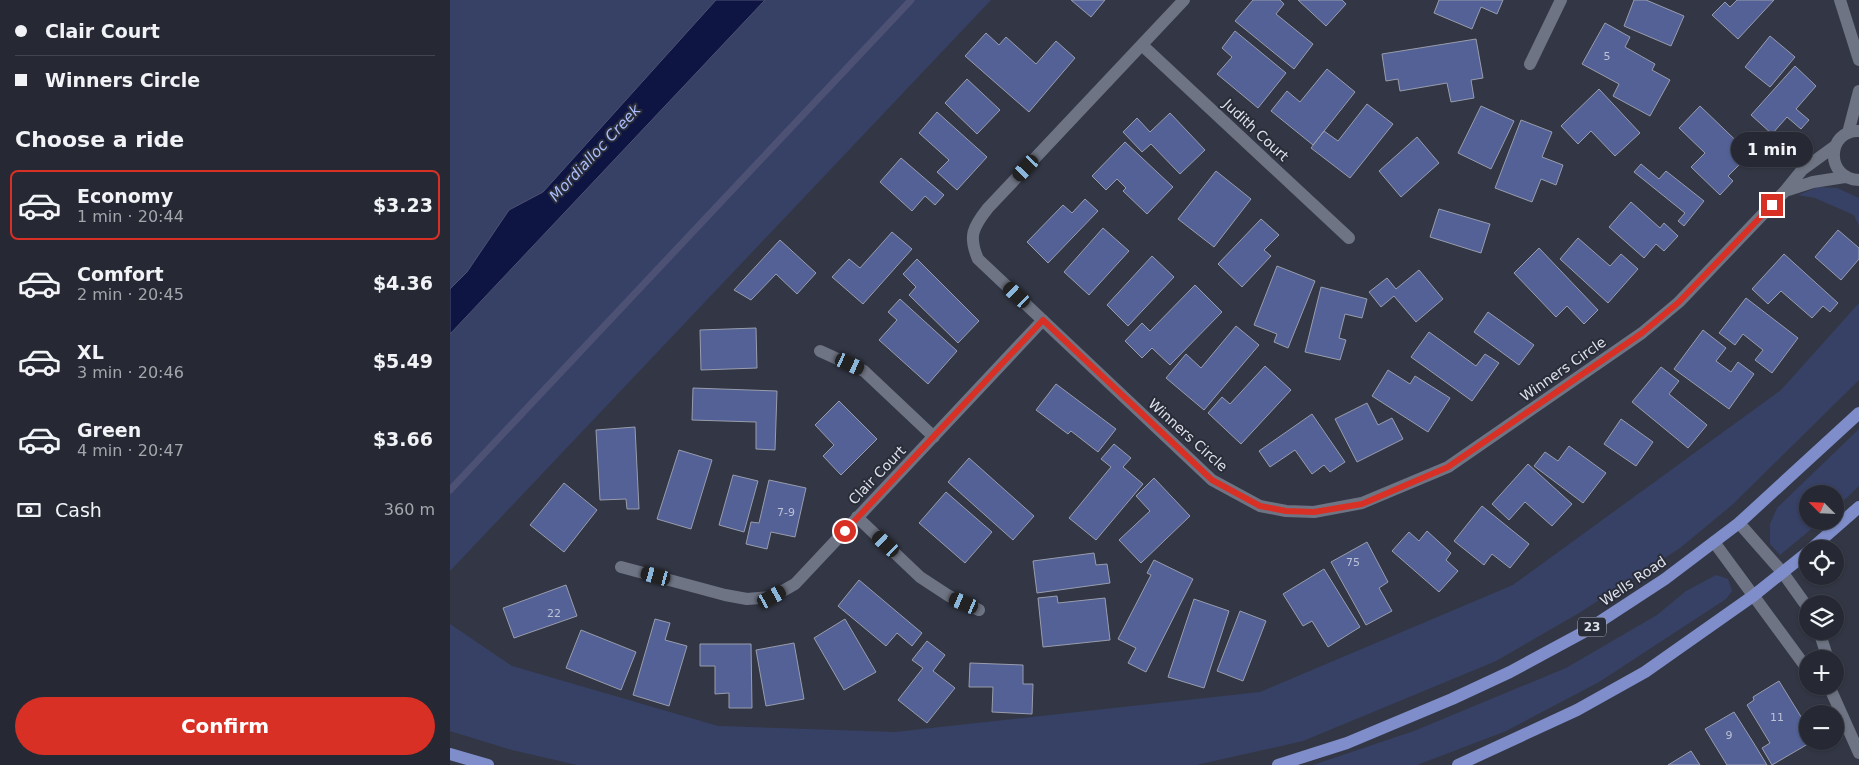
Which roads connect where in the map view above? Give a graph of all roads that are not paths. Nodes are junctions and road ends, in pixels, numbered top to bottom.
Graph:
1 (1184, 0) edge
2 (1561, 0) edge
3 (1840, 0) edge
4 (1142, 45) junction
5 (1859, 60) edge
6 (1530, 64) dead end
7 (1859, 91) edge
8 (1853, 132) edge
9 (1835, 146) junction
10 (1845, 177) junction
11 (1859, 180) edge
12 (1785, 192) junction
13 (1348, 238) dead end
14 (1043, 320) junction
15 (820, 351) dead end
16 (1859, 413) edge
17 (934, 437) junction
18 (1859, 507) edge
19 (857, 517) junction
20 (1739, 523) junction
21 (1821, 540) edge
22 (1714, 542) junction
23 (1799, 560) edge
24 (621, 567) dead end
25 (1783, 573) junction
26 (1799, 595) edge
27 (1753, 596) junction
28 (979, 610) dead end
29 (1799, 658) edge
30 (1832, 695) edge
31 (1859, 753) edge
32 (450, 754) edge
33 (488, 765) edge
34 (1278, 765) edge
35 (1458, 765) edge

1 - 4 street, Winners Circle
2 - 6 street
3 - 5 street
4 - 13 street, Judith Court
4 - 14 street, Winners Circle
7 - 8 street
8 - 9 street, Winners Circle
9 - 10 street
9 - 12 street, Winners Circle
10 - 11 street
10 - 12 street, Winners Circle
12 - 14 street, Winners Circle
14 - 17 street, Clair Court
15 - 17 street
16 - 20 main road, Wells Road / 23
17 - 19 street, Clair Court
18 - 21 main road
19 - 24 street, Clair Court
19 - 28 street
20 - 22 main road, Wells Road / 23
20 - 25 street
22 - 27 street
22 - 34 main road, Wells Road / 23
23 - 25 main road
25 - 26 street
25 - 27 main road
27 - 29 street
27 - 35 main road
30 - 31 street
32 - 33 main road

